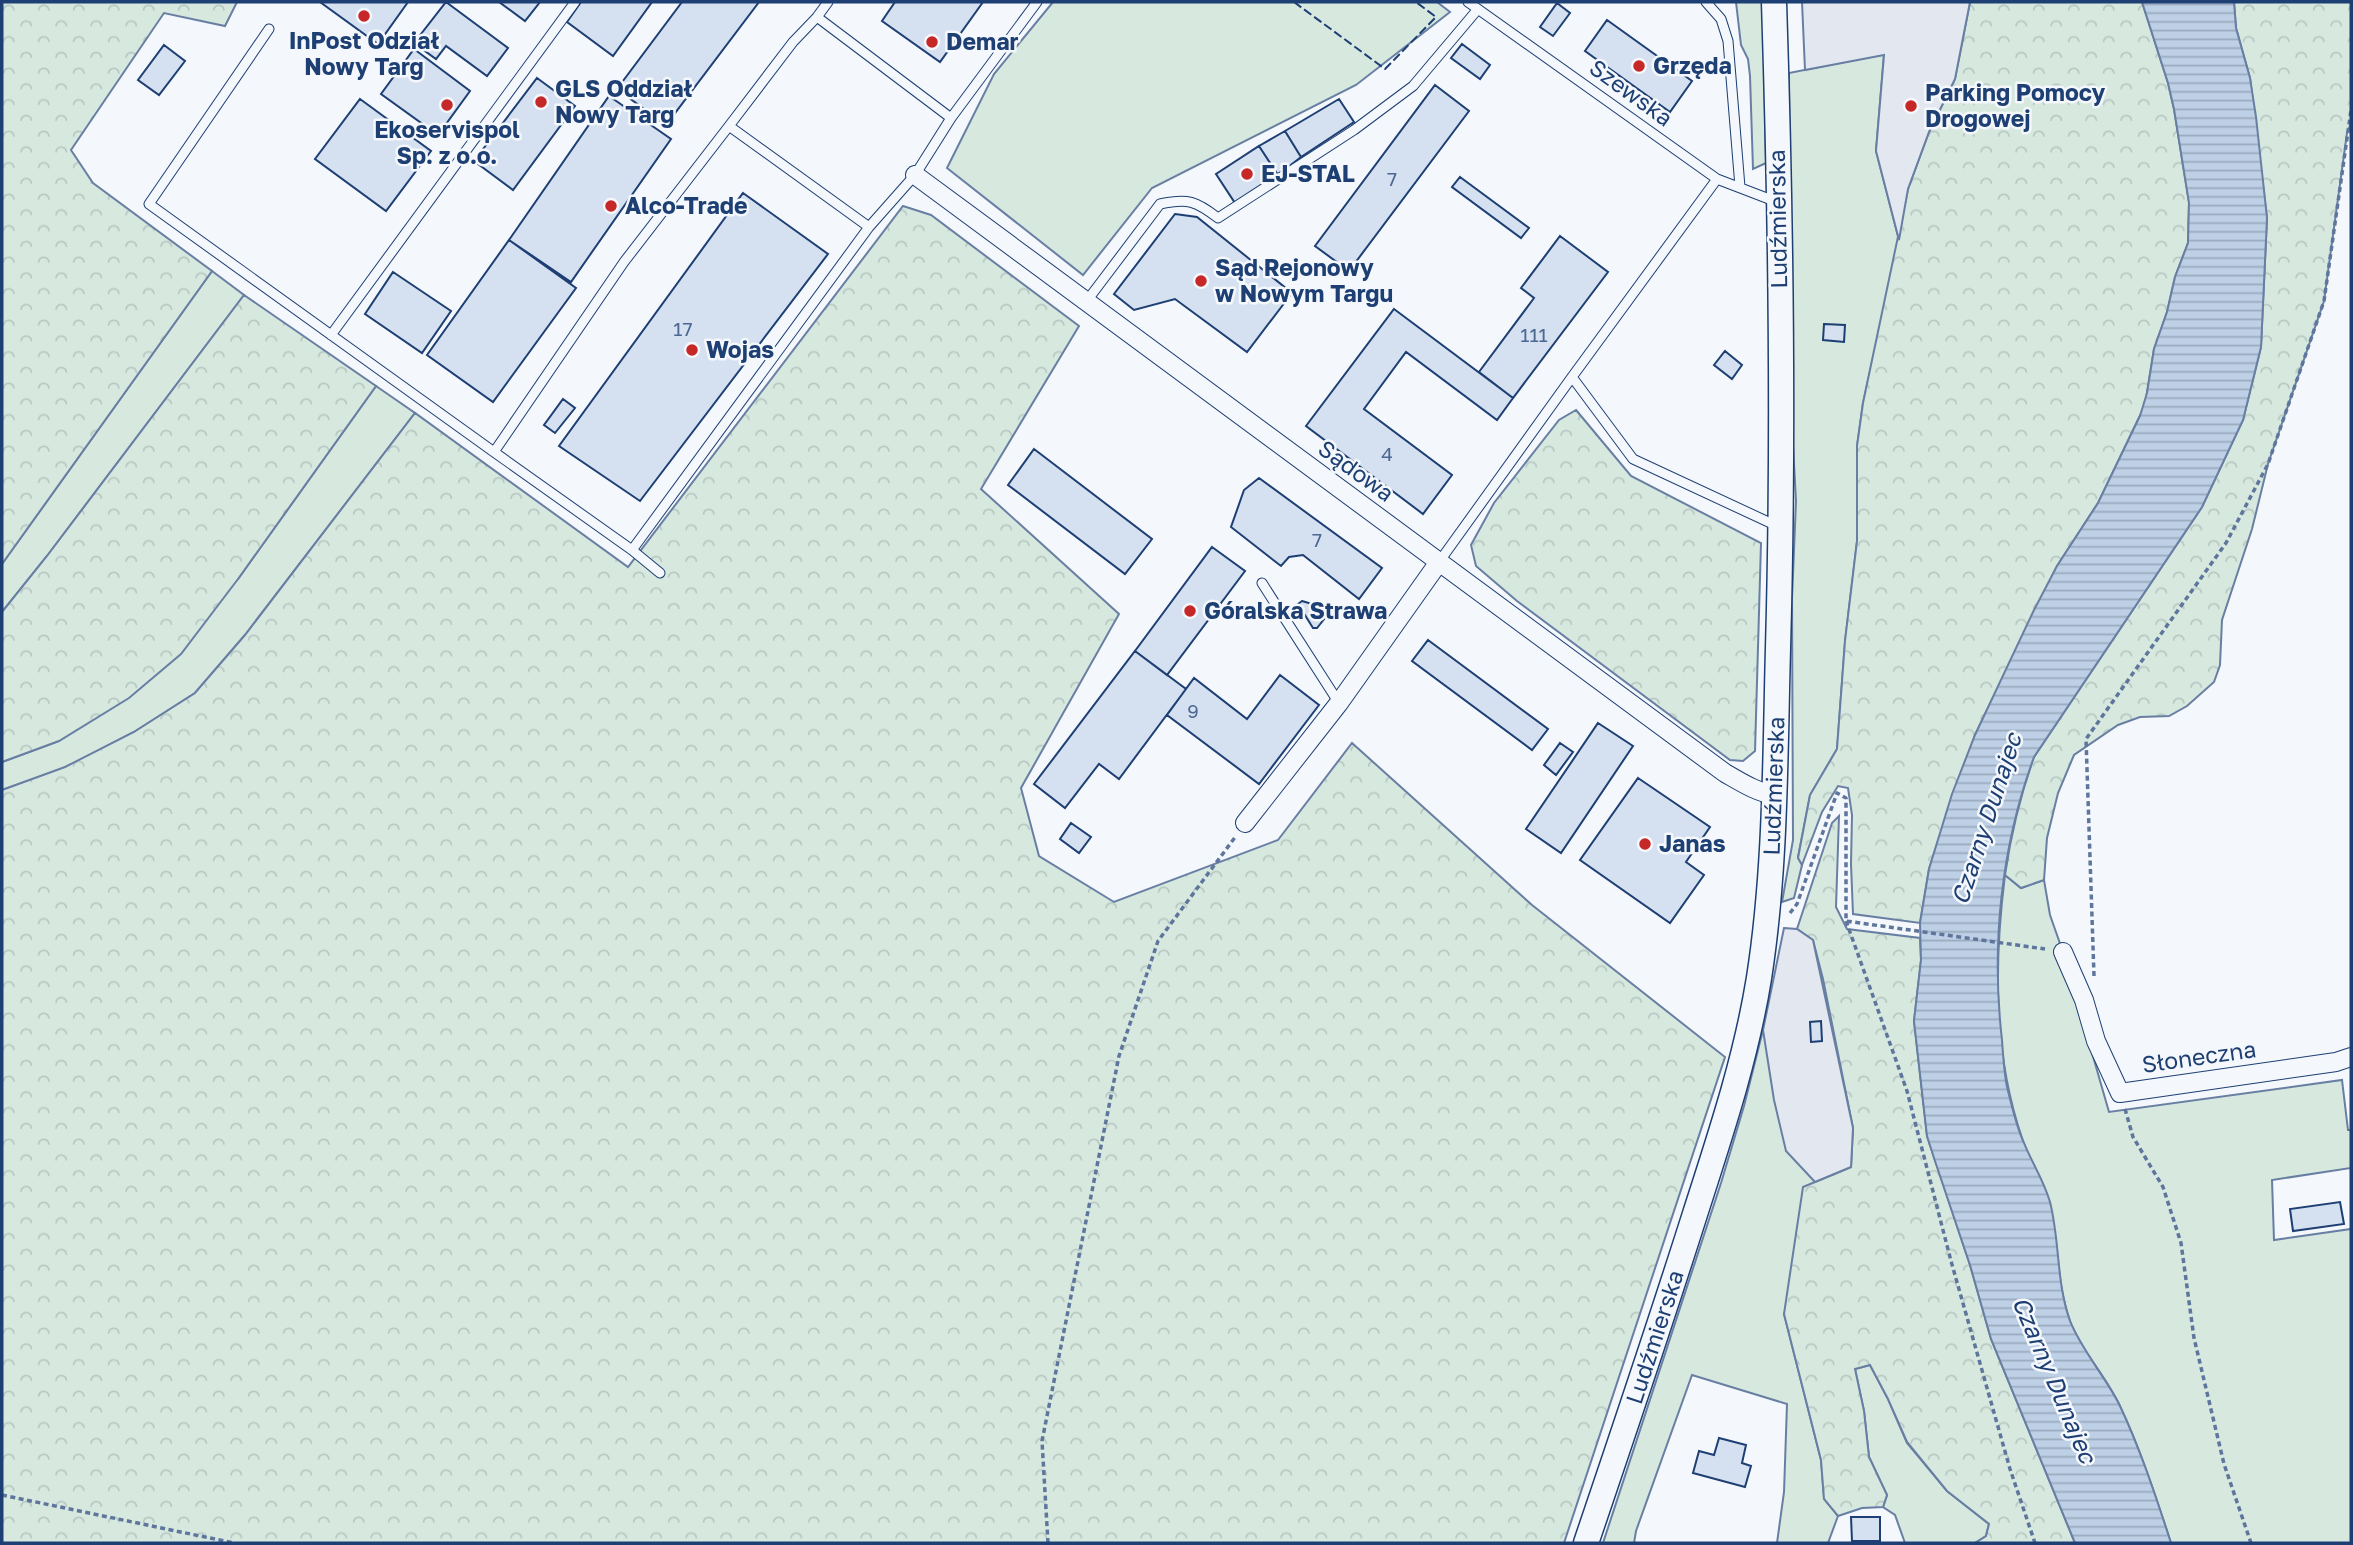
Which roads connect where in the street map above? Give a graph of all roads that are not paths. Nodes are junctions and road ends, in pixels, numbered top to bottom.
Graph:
1 (575, 2) edge
2 (828, 2) edge
3 (1037, 2) edge
4 (1468, 2) edge
5 (1706, 2) edge
6 (1774, 2) edge
7 (1478, 9) junction
8 (817, 17) junction
9 (269, 29) dead end
10 (951, 118) junction
11 (729, 126) junction
12 (915, 175) junction
13 (1717, 179) junction
14 (1740, 187) junction
15 (1779, 203) junction
16 (869, 227) junction
17 (1086, 302) junction
18 (331, 335) junction
19 (1572, 377) junction
20 (494, 452) junction
21 (1781, 529) junction
22 (632, 550) junction
23 (1439, 562) junction
24 (660, 573) dead end
25 (1262, 583) dead end
26 (1339, 703) junction
27 (1774, 795) junction
28 (1245, 823) road end
29 (2055, 951) road end
30 (2351, 1057) edge
31 (1586, 1543) edge

1 - 18 lane
2 - 8 lane
3 - 10 lane
4 - 7 lane, Szewska
5 - 14 lane
6 - 15 main road, Ludźmierska
7 - 13 lane, Szewska
7 - 17 lane
8 - 10 lane
8 - 11 lane
9 - 18 lane
10 - 12 lane
11 - 16 lane
11 - 20 lane
12 - 16 lane
12 - 17 street, Sądowa
13 - 14 lane, Szewska
13 - 19 lane
14 - 15 lane, Szewska
15 - 21 main road, Ludźmierska
16 - 22 lane
17 - 23 street, Sądowa
18 - 20 lane
19 - 21 lane
19 - 23 lane
20 - 22 lane
21 - 27 main road, Ludźmierska
22 - 24 lane
23 - 26 street
23 - 27 street, Sądowa
25 - 26 lane
26 - 28 street
27 - 31 main road, Ludźmierska
29 - 30 street, Słoneczna

